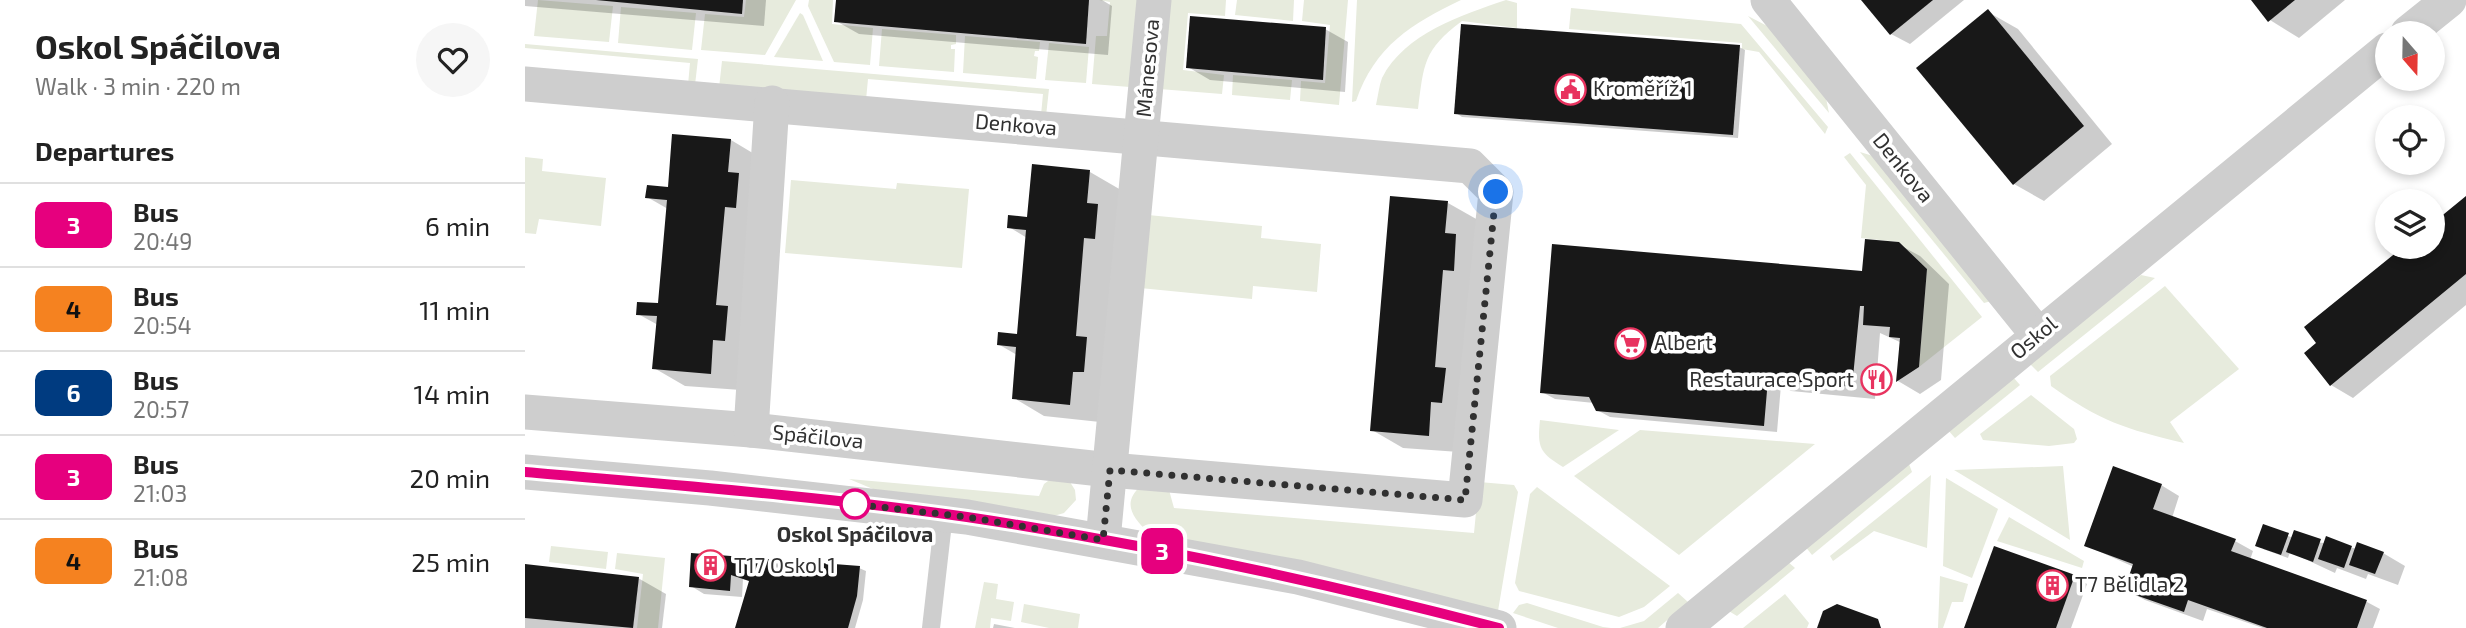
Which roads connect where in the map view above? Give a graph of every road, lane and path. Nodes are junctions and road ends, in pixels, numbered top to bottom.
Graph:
1 (1154, 0) edge
2 (1768, 0) edge
3 (2449, 0) edge
4 (2423, 21) edge
5 (2375, 60) edge
6 (525, 84) edge
7 (772, 103) junction
8 (1142, 136) junction
9 (1496, 192) joint
10 (2038, 335) junction
11 (525, 412) edge
12 (751, 430) junction
13 (1110, 470) junction
14 (525, 472) edge
15 (944, 514) junction
16 (1103, 540) junction
17 (931, 628) edge
18 (1499, 628) edge
19 (1683, 628) edge

1 - 8 street, Mánesova
2 - 10 street, Denkova
3 - 4 street
5 - 10 street, Oskol
6 - 7 street, Denkova
7 - 8 street, Denkova
7 - 12 street
8 - 9 street, Denkova
8 - 13 street
9 - 13 street, Spáčilova
10 - 19 street, Oskol
11 - 12 street, Spáčilova
12 - 13 street, Spáčilova
13 - 16 street
14 - 15 street
15 - 16 street
15 - 17 lane
16 - 18 street

